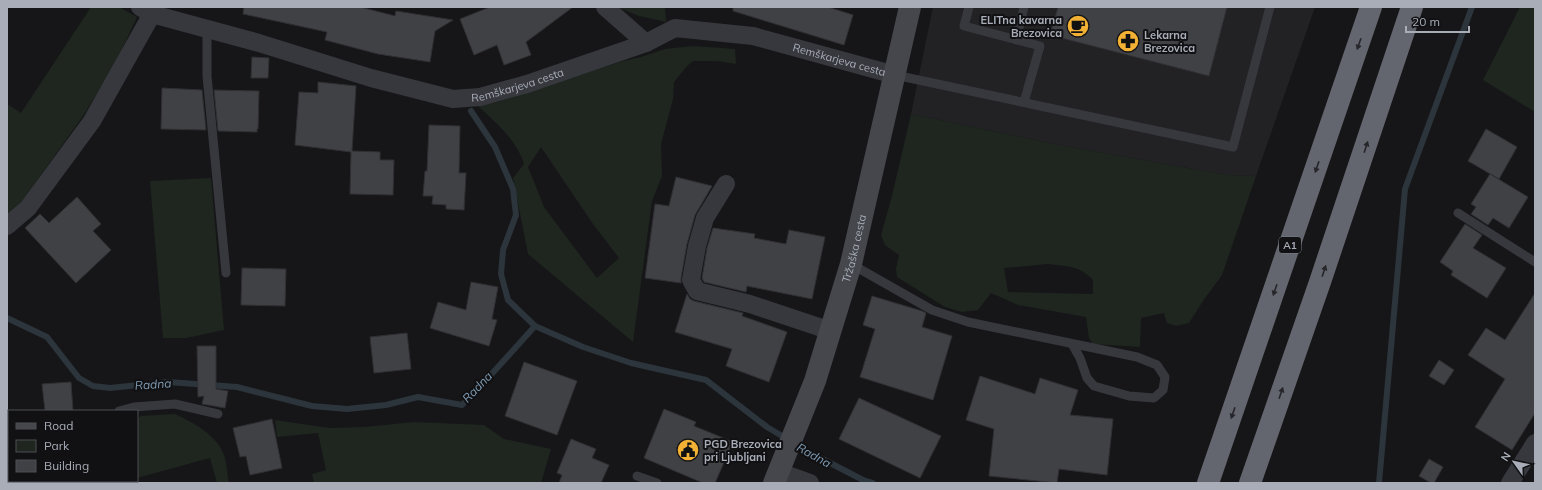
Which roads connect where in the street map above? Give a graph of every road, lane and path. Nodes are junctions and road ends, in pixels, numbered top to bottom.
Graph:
1 (605, 7) edge
2 (910, 7) edge
3 (969, 7) edge
4 (1024, 7) edge
5 (1270, 7) edge
6 (1371, 7) edge
7 (1412, 7) edge
8 (146, 10) edge
9 (207, 29) junction
10 (1016, 40) junction
11 (646, 43) junction
12 (895, 75) junction
13 (1024, 102) junction
14 (726, 184) dead end
15 (1458, 213) dead end
16 (7, 226) edge
17 (1535, 262) edge
18 (851, 264) junction
19 (226, 273) dead end
20 (831, 331) junction
21 (1072, 344) junction
22 (123, 410) edge
23 (218, 414) dead end
24 (1535, 443) edge
25 (637, 476) dead end
26 (777, 477) edge
27 (657, 483) edge
28 (810, 483) edge
29 (1208, 483) edge
30 (1250, 483) edge
31 (1510, 483) edge

1 - 11 street
2 - 12 main road, Tržaška cesta
3 - 10 lane
4 - 10 lane
5 - 13 lane
6 -> 29 highway, A1
30 -> 7 highway
8 - 9 street, Remškarjeva cesta
8 - 16 street
9 - 11 street, Remškarjeva cesta
9 - 19 lane
10 - 13 lane
11 - 12 street, Remškarjeva cesta
12 - 13 lane
12 - 18 main road, Tržaška cesta
14 - 20 street
15 - 17 lane
18 - 20 main road, Tržaška cesta
18 - 21 lane
20 - 26 main road, Tržaška cesta
21 - 21 lane
22 - 23 lane
24 - 31 street
25 - 27 lane
26 - 28 street

